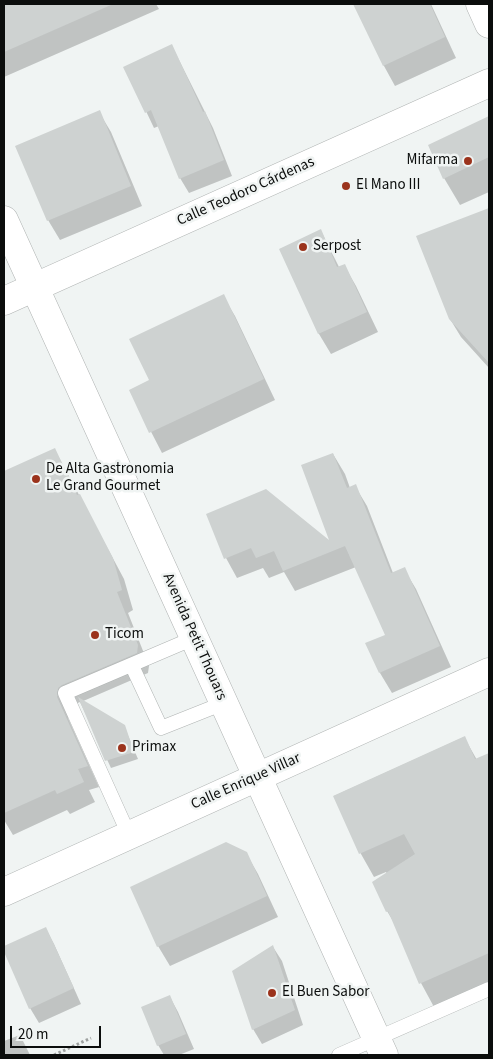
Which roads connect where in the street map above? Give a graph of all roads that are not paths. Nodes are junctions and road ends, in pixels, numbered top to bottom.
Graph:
1 (480, 4) edge
2 (489, 24) edge
3 (489, 83) edge
4 (4, 220) edge
5 (35, 287) junction
6 (4, 301) edge
7 (194, 638) junction
8 (132, 666) junction
9 (488, 675) edge
10 (224, 702) junction
11 (257, 777) junction
12 (129, 835) junction
13 (4, 892) edge
14 (489, 989) edge
15 (380, 1047) edge
16 (339, 1055) edge

1 - 2 street
3 - 5 street, Calle Teodoro Cárdenas
4 - 5 street, Avenida Petit Thouars
5 - 6 street, Calle Teodoro Cárdenas
5 - 7 street, Avenida Petit Thouars
7 - 8 lane
7 - 10 street, Avenida Petit Thouars
8 - 10 lane
8 - 12 lane
9 - 11 street, Calle Enrique Villar
10 - 11 street, Avenida Petit Thouars
11 - 12 street, Calle Enrique Villar
11 - 15 street, Avenida Petit Thouars
12 - 13 street, Calle Enrique Villar
14 - 15 lane
15 - 16 lane

